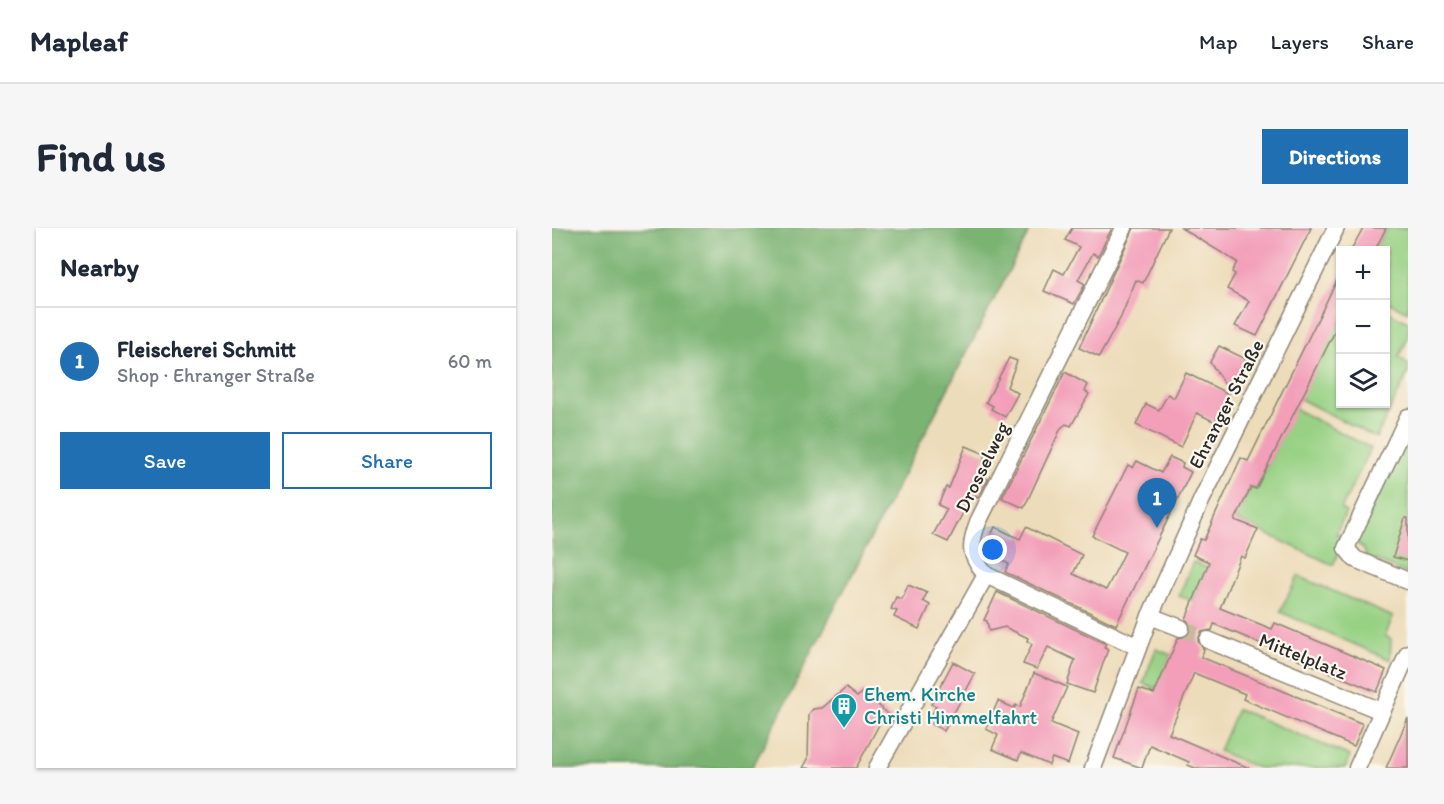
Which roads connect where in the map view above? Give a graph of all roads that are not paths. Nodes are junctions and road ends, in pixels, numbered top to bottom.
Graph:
1 (1124, 228) edge
2 (1336, 228) edge
3 (1408, 417) edge
4 (986, 575) junction
5 (1408, 581) edge
6 (1150, 616) junction
7 (1181, 628) tunnel mouth
8 (1208, 640) tunnel mouth
9 (1137, 647) junction
10 (1408, 653) edge
11 (1381, 711) junction
12 (878, 768) edge
13 (1093, 768) edge
14 (1357, 768) edge

1 - 4 street, Drosselweg
2 - 6 street, Ehranger Straße
3 - 5 street
4 - 9 street
4 - 12 street
6 - 7 street
6 - 9 street, Ehranger Straße
8 - 11 street, Mittelplatz
9 - 13 street, Ehranger Straße
10 - 11 street
11 - 14 street

